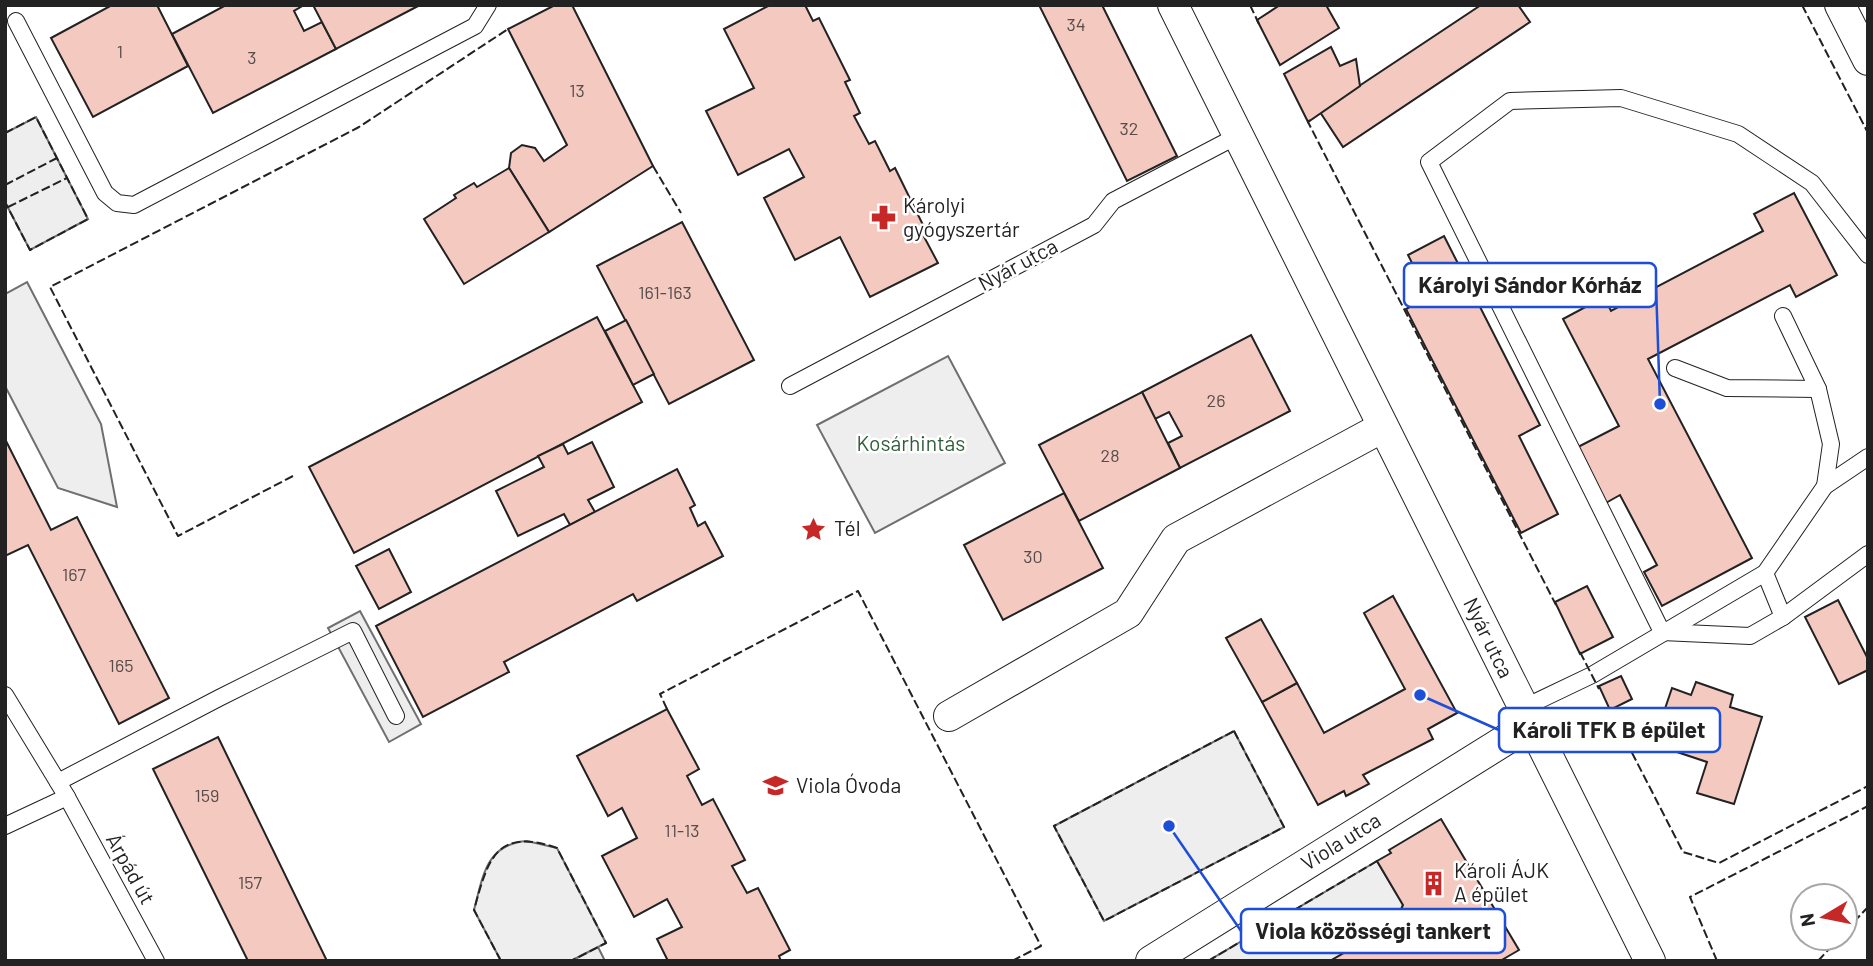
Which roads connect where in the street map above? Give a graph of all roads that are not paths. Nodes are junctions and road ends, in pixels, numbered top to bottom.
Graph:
1 (488, 5) edge
2 (1173, 5) edge
3 (1840, 5) edge
4 (16, 20) dead end
5 (1868, 60) edge
6 (1239, 135) junction
7 (1868, 255) edge
8 (1783, 316) dead end
9 (1675, 368) dead end
10 (790, 386) dead end
11 (1818, 389) junction
12 (1383, 428) junction
13 (1868, 457) edge
14 (1825, 486) junction
15 (1868, 554) edge
16 (1765, 573) junction
17 (1783, 617) junction
18 (1662, 632) junction
19 (5, 695) edge
20 (396, 716) dead end
21 (949, 716) dead end
22 (1527, 716) junction
23 (58, 782) junction
24 (67, 797) junction
25 (5, 826) edge
26 (156, 961) edge
27 (1151, 961) edge
28 (1650, 961) edge

1 - 4 lane
2 - 6 street, Nyár utca
3 - 5 street
6 - 10 lane, Nyár utca
6 - 12 street, Nyár utca
7 - 18 lane
8 - 11 lane
9 - 11 lane
11 - 14 lane
12 - 21 street
12 - 22 street, Nyár utca
13 - 14 lane
14 - 16 lane
15 - 17 lane
16 - 17 lane
16 - 18 lane
17 - 18 lane
18 - 22 lane
19 - 23 lane, Árpád út
20 - 23 lane
22 - 27 street, Viola utca
22 - 28 street, Nyár utca
23 - 24 lane, Árpád út
24 - 25 lane
24 - 26 lane, Árpád út

